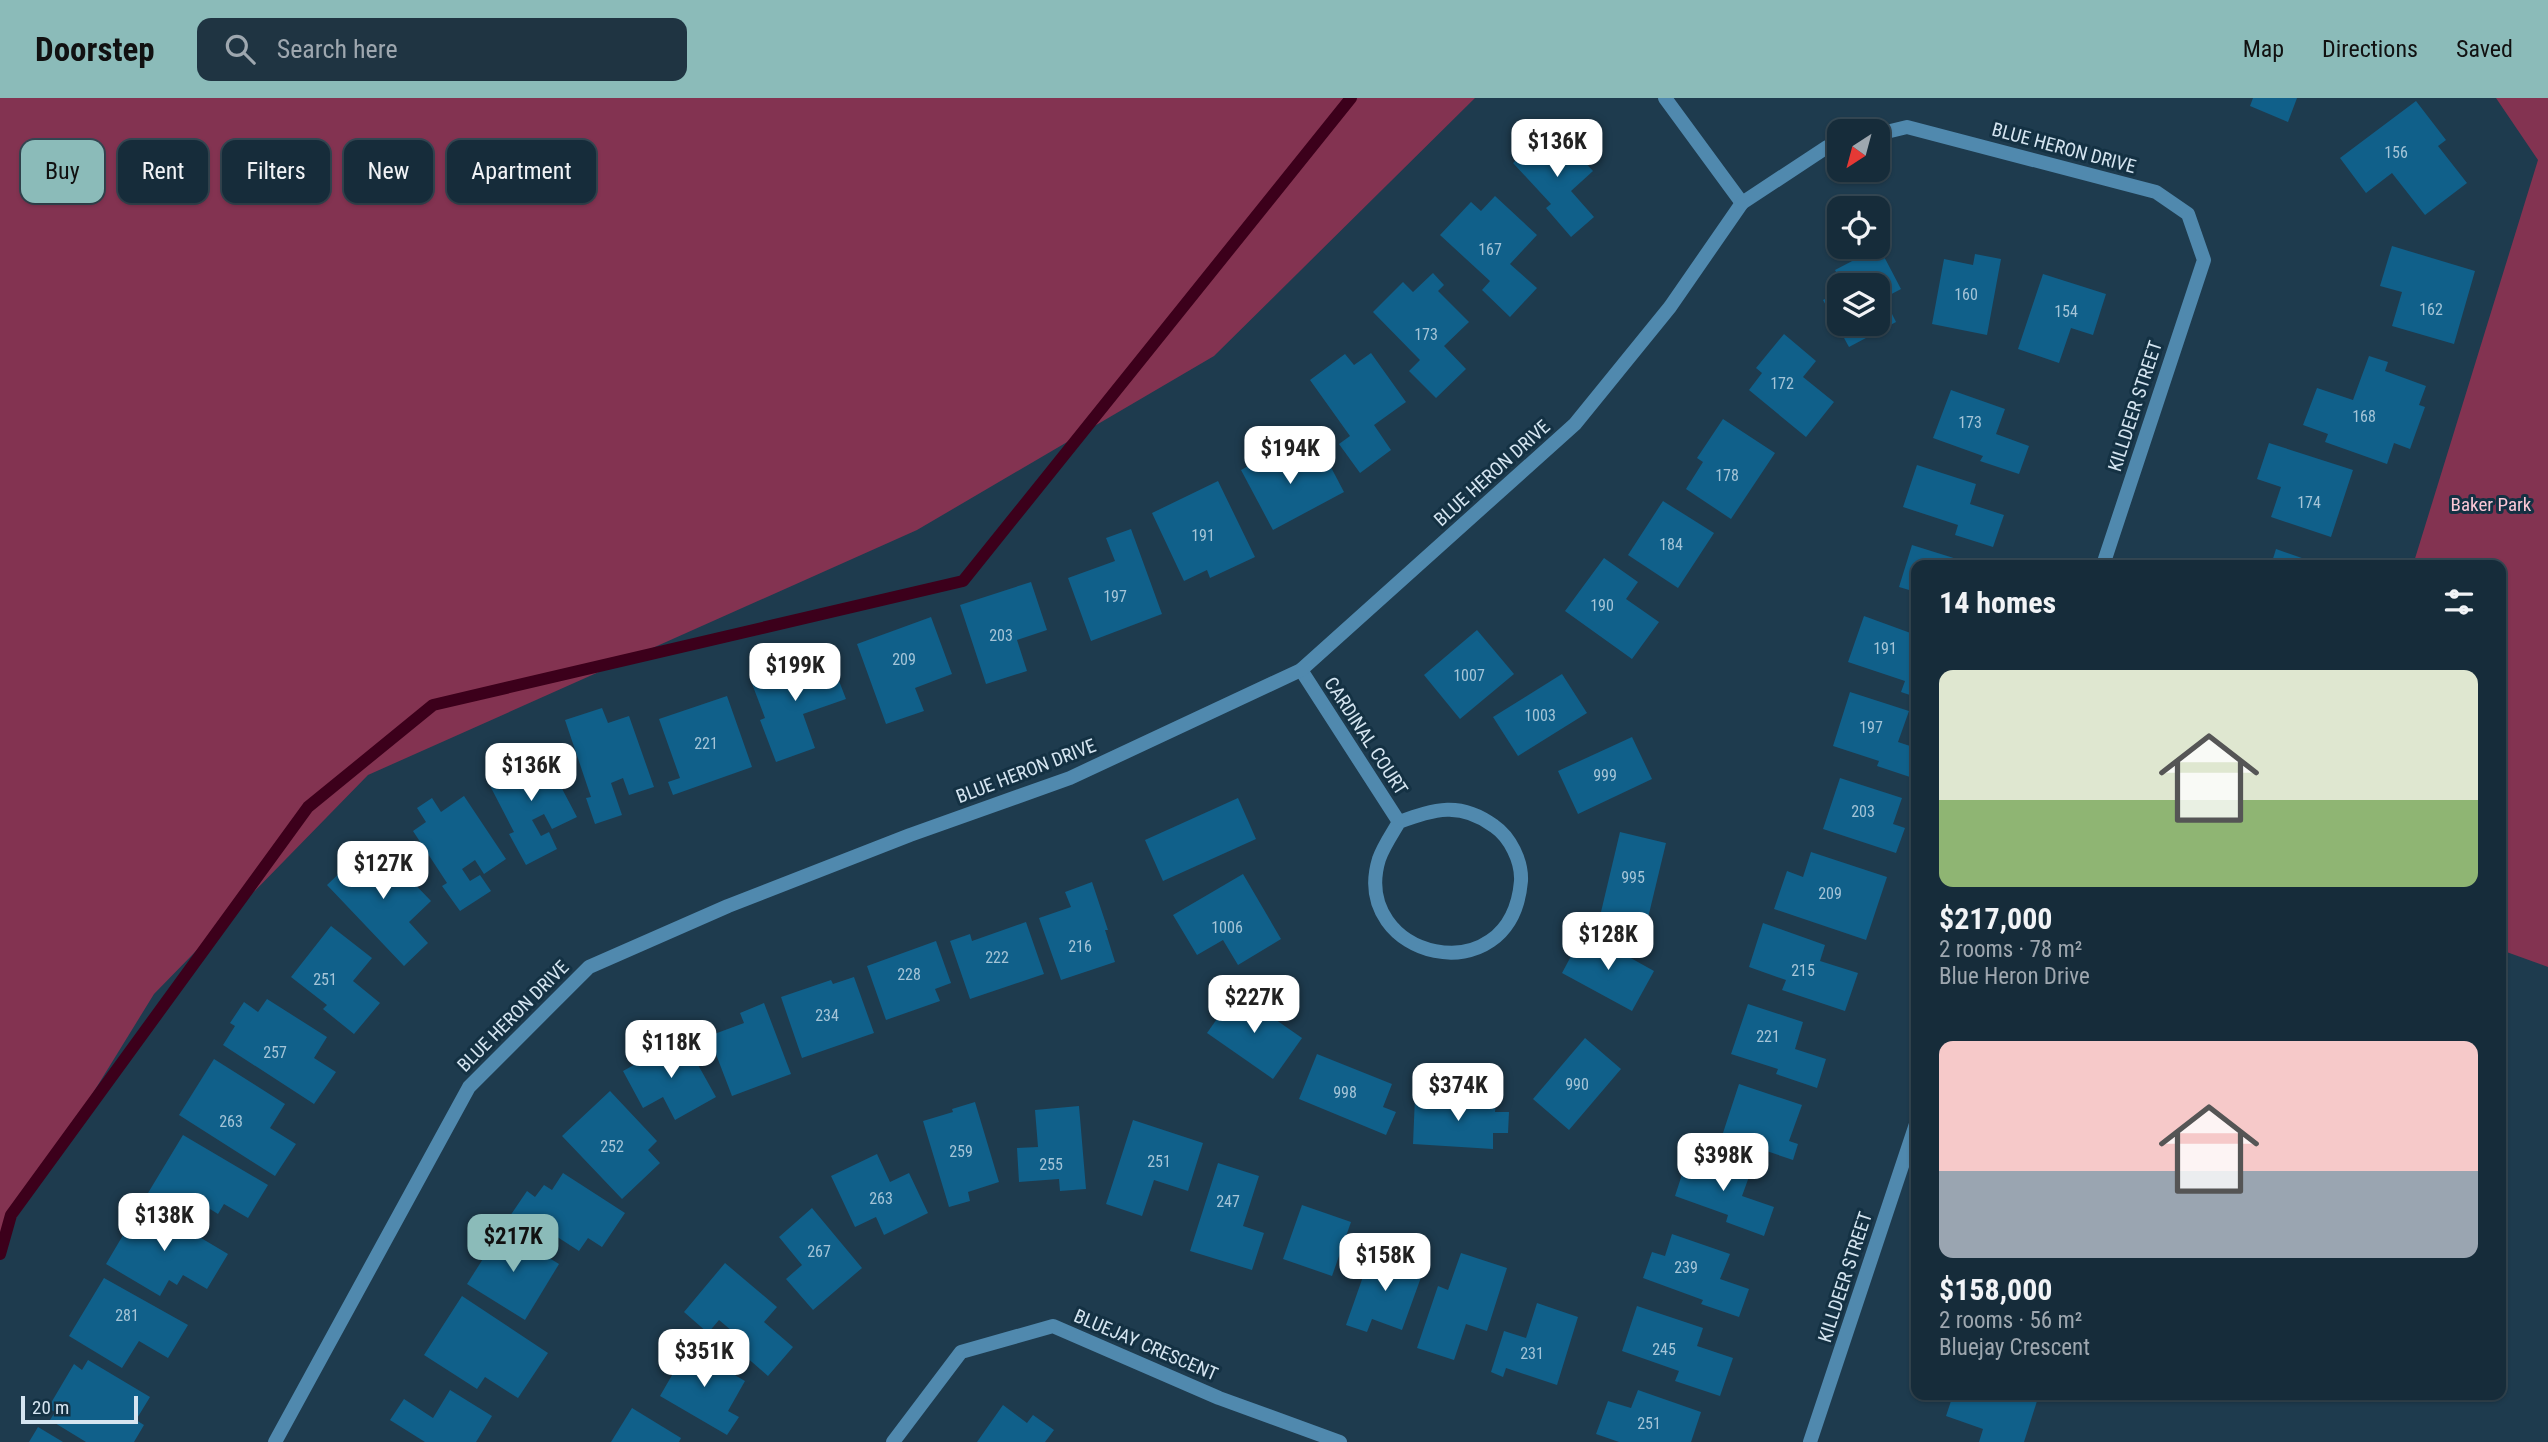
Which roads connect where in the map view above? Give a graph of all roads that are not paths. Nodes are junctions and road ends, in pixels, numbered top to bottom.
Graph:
1 (1665, 98) edge
2 (1890, 131) edge
3 (1827, 147) edge
4 (1742, 203) junction
5 (2204, 260) joint
6 (2105, 560) edge
7 (1301, 670) junction
8 (1399, 822) junction
9 (1911, 1139) edge
10 (275, 1442) edge
11 (893, 1442) edge
12 (1340, 1442) edge
13 (1810, 1442) edge

1 - 4 street
2 - 5 street, BLUE HERON DRIVE
3 - 4 street, BLUE HERON DRIVE
4 - 7 street, BLUE HERON DRIVE
5 - 6 street, KILLDEER STREET
7 - 8 street, CARDINAL COURT
7 - 10 street, BLUE HERON DRIVE
8 - 8 street, CARDINAL COURT
9 - 13 street, KILLDEER STREET
11 - 12 street, BLUEJAY CRESCENT

